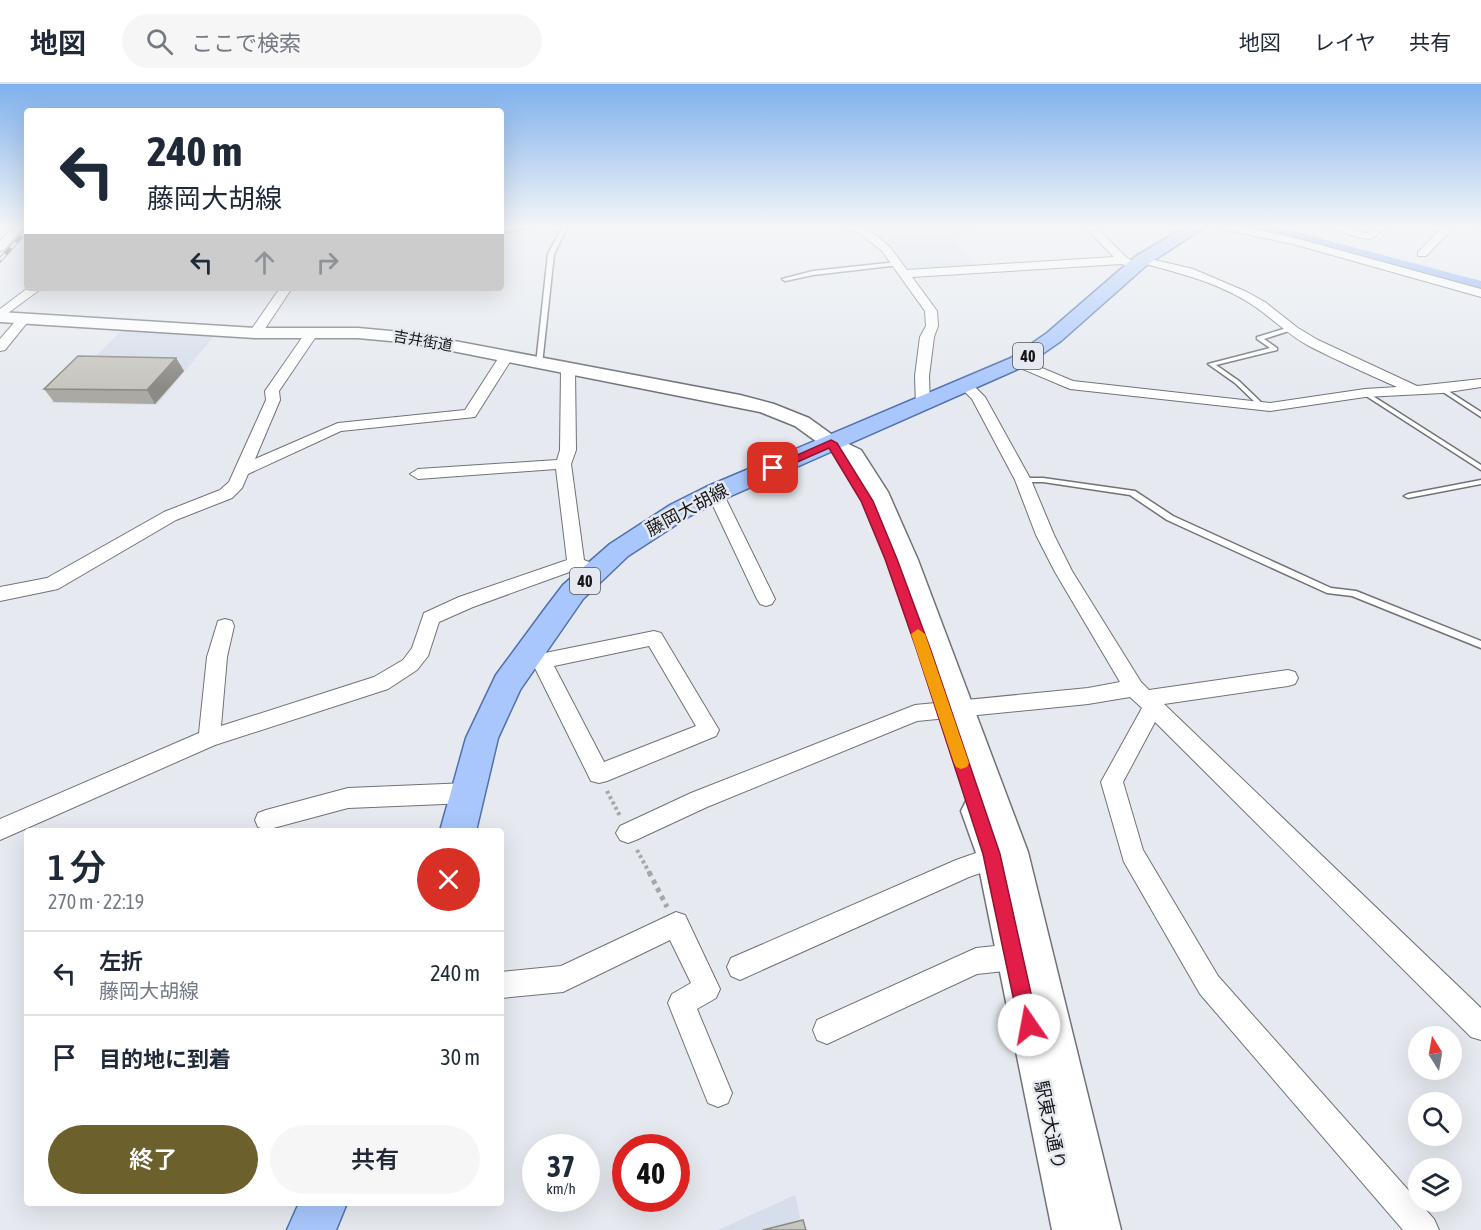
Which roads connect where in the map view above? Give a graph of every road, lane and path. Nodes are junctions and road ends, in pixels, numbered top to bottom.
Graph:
1 (547, 279) edge
2 (908, 279) edge
3 (1115, 279) edge
4 (1208, 279) edge
5 (1433, 279) edge
6 (32, 291) edge
7 (284, 291) edge
8 (1481, 293) edge
9 (0, 316) edge
10 (24, 319) junction
11 (1290, 329) junction
12 (314, 332) junction
13 (255, 333) junction
14 (0, 346) edge
15 (506, 357) junction
16 (1018, 362) junction
17 (538, 364) junction
18 (568, 369) junction
19 (1481, 383) edge
20 (966, 386) junction
21 (1413, 389) junction
22 (1442, 389) junction
23 (1365, 393) junction
24 (923, 405) junction
25 (1262, 406) junction
26 (1481, 415) edge
27 (831, 443) junction
28 (563, 464) junction
29 (1481, 468) edge
30 (242, 471) junction
31 (418, 474) dead end
32 (1023, 480) junction
33 (1481, 482) edge
34 (715, 493) junction
35 (1408, 496) dead end
36 (586, 567) junction
37 (0, 594) edge
38 (766, 599) dead end
39 (225, 626) dead end
40 (1481, 645) edge
41 (535, 656) junction
42 (1288, 678) dead end
43 (1144, 698) junction
44 (951, 709) junction
45 (209, 738) junction
46 (468, 794) junction
47 (266, 820) dead end
48 (459, 828) edge
49 (0, 830) edge
50 (628, 833) dead end
51 (993, 858) junction
52 (1014, 957) junction
53 (740, 967) dead end
54 (504, 985) edge
55 (1481, 1027) edge
56 (827, 1030) dead end
57 (718, 1093) dead end
58 (323, 1206) edge
59 (311, 1230) edge
60 (1073, 1230) edge
61 (1100, 1230) edge
62 (1422, 1230) edge

1 - 17 lane
2 - 24 street
3 - 16 main road, 藤岡大胡線 / 40
4 - 11 street
5 - 8 street
6 - 9 street
7 - 13 street
9 - 10 main road, 吉井街道
10 - 13 main road, 吉井街道
10 - 14 street
11 - 21 street
11 - 25 lane
12 - 13 main road, 吉井街道
12 - 15 main road, 吉井街道
12 - 30 street
15 - 17 main road, 吉井街道
15 - 30 street
16 - 20 main road, 藤岡大胡線 / 40
16 - 25 street
17 - 18 main road, 吉井街道
18 - 27 main road, 吉井街道
18 - 28 street
19 - 22 street
20 - 24 main road, 藤岡大胡線 / 40
20 - 32 street
21 - 22 street
21 - 23 street
22 - 26 lane
23 - 25 street
23 - 29 lane
24 - 27 main road, 藤岡大胡線 / 40
27 - 34 main road, 藤岡大胡線 / 40
27 - 44 main road, 駅東大通り
28 - 31 street
28 - 36 street
30 - 37 street
32 - 40 lane
32 - 43 street
33 - 35 lane
34 - 36 main road, 藤岡大胡線 / 40
34 - 38 street
36 - 41 main road, 藤岡大胡線 / 40
36 - 45 street
39 - 45 street
41 - 41 street
41 - 46 main road, 藤岡大胡線 / 40
42 - 43 street
43 - 44 street
43 - 55 street
43 - 62 street
44 - 50 street
44 - 51 main road, 駅東大通り
44 - 61 main road
45 - 49 street
46 - 47 street
46 - 48 main road, 藤岡大胡線 / 40
51 - 52 main road, 駅東大通り
51 - 53 street
52 - 56 street
52 - 60 main road, 駅東大通り
54 - 57 street
58 - 59 main road

